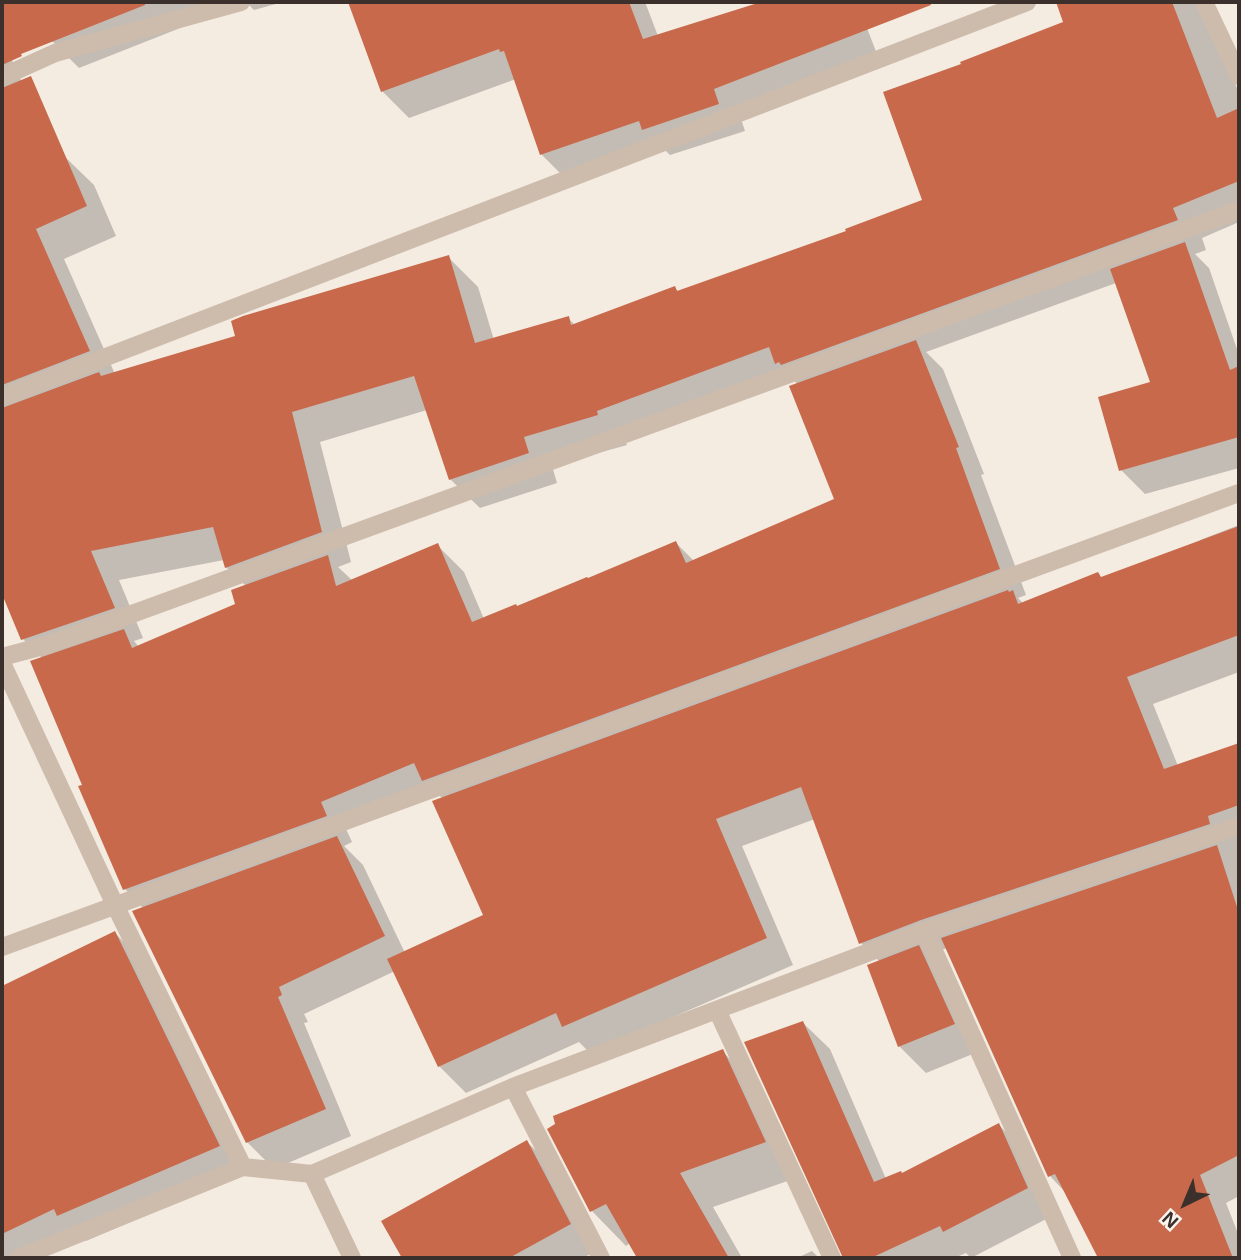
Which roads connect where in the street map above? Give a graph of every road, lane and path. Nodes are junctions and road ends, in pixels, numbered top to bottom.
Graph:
1 (241, 2) edge
2 (1027, 2) edge
3 (1204, 2) edge
4 (2, 76) edge
5 (1239, 76) edge
6 (1239, 210) edge
7 (2, 397) edge
8 (1239, 493) edge
9 (2, 657) edge
10 (2, 663) edge
11 (1239, 826) edge
12 (115, 905) junction
13 (925, 932) junction
14 (2, 947) edge
15 (717, 1010) junction
16 (513, 1087) junction
17 (243, 1167) junction
18 (312, 1174) junction
19 (19, 1258) edge
20 (352, 1258) edge
21 (601, 1258) edge
22 (832, 1258) edge
23 (1072, 1258) edge

1 - 4 street
2 - 7 street
3 - 5 street
6 - 9 street
8 - 12 street
10 - 12 street
11 - 13 street
12 - 14 street
12 - 17 street
13 - 15 street
13 - 23 street
15 - 16 street
15 - 22 street
16 - 18 street
16 - 21 street
17 - 18 street
17 - 19 street
18 - 20 street

